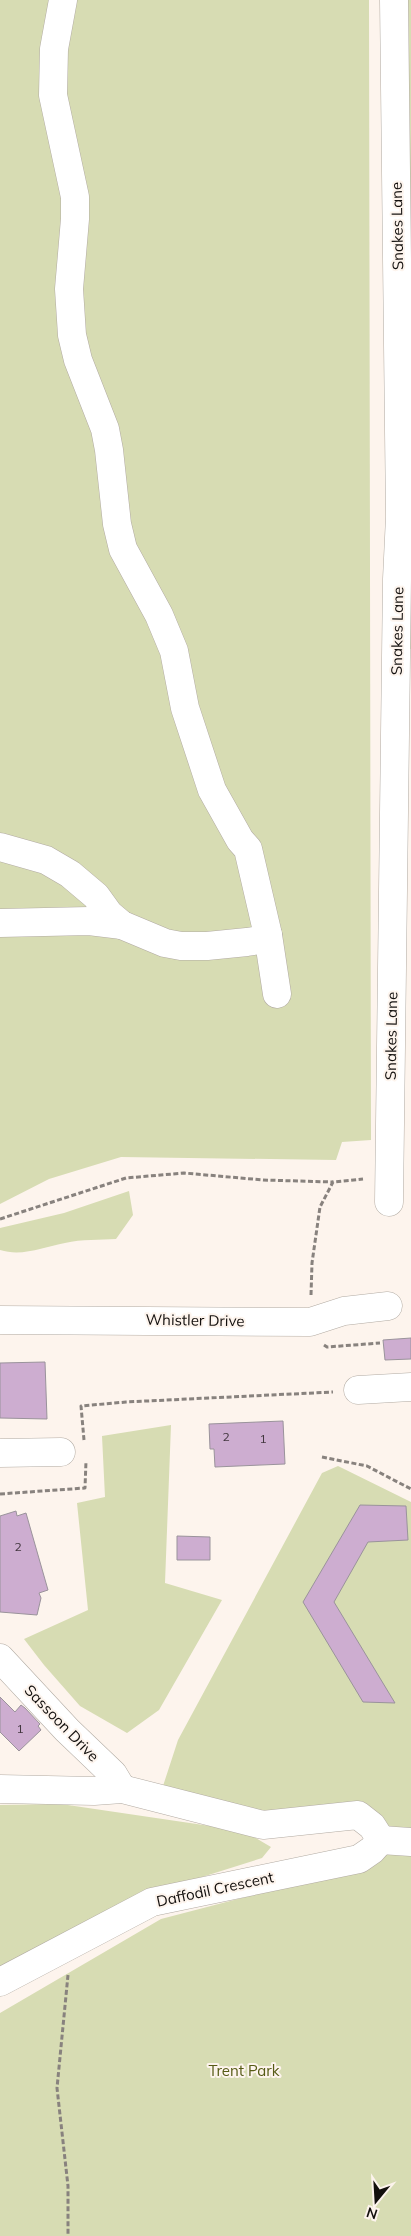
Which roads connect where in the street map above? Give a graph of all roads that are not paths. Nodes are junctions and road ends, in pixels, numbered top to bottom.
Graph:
1 (63, 0) edge
2 (394, 0) edge
3 (0, 847) edge
4 (402, 887) edge
5 (0, 923) edge
6 (122, 925) junction
7 (268, 935) junction
8 (277, 994) dead end
9 (389, 1190) road end
10 (388, 1306) dead end
11 (0, 1320) edge
12 (411, 1387) edge
13 (358, 1390) road end
14 (77, 1452) road end
15 (0, 1453) edge
16 (0, 1658) edge
17 (0, 1789) edge
18 (129, 1790) junction
19 (381, 1840) junction
20 (411, 1842) edge
21 (0, 1982) edge

1 - 7 street
2 - 4 street, Snakes Lane
3 - 6 street
4 - 9 street, Snakes Lane
5 - 6 street
6 - 7 street
7 - 8 street
10 - 11 street, Whistler Drive
12 - 13 street
14 - 15 street
16 - 18 street, Sassoon Drive
17 - 18 street
18 - 19 street
19 - 20 street
19 - 21 street, Daffodil Crescent

